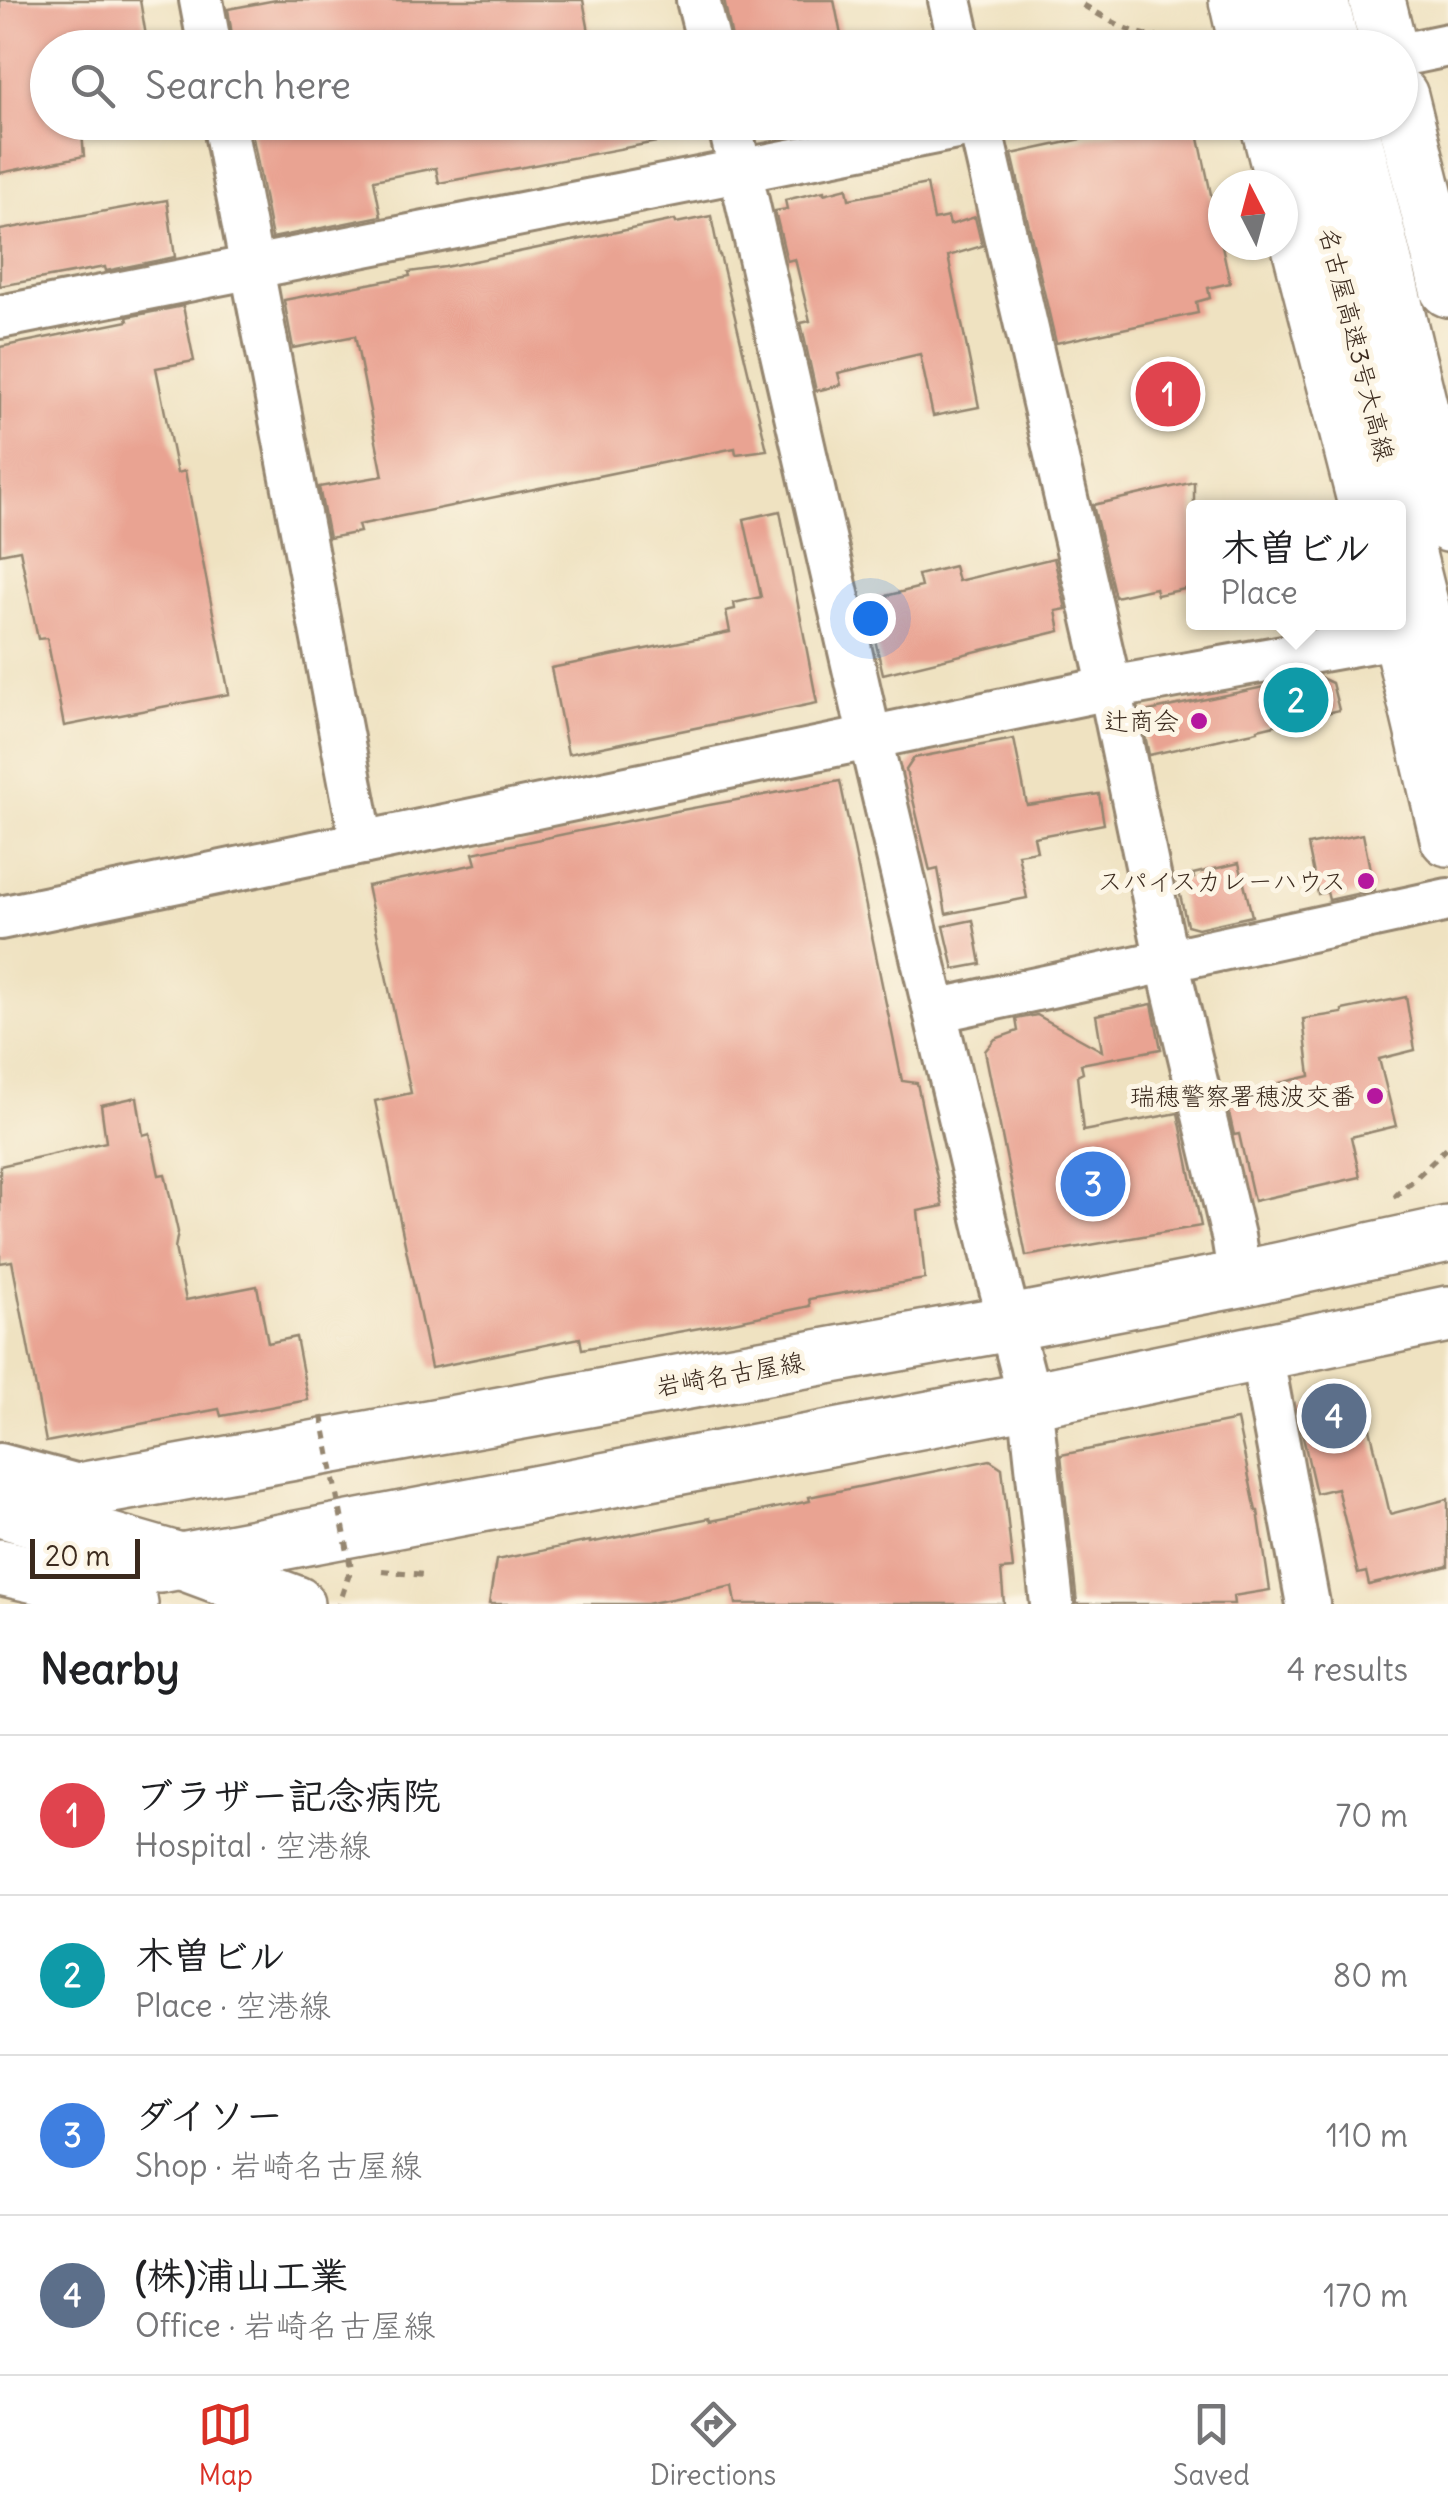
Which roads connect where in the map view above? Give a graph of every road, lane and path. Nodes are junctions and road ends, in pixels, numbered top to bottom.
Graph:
1 (201, 0) edge
2 (698, 0) edge
3 (950, 0) edge
4 (1236, 0) edge
5 (1272, 0) edge
6 (1320, 0) edge
7 (1378, 0) edge
8 (1084, 5) dead end
9 (207, 30) edge
10 (706, 30) edge
11 (957, 30) edge
12 (1127, 30) edge
13 (1244, 30) edge
14 (1280, 30) edge
15 (1328, 30) edge
16 (1385, 30) edge
17 (1448, 45) edge
18 (1418, 51) edge
19 (227, 140) edge
20 (733, 140) edge
21 (897, 140) edge
22 (986, 140) edge
23 (1273, 140) edge
24 (1306, 140) edge
25 (1354, 140) edge
26 (1411, 140) edge
27 (741, 171) junction
28 (252, 267) junction
29 (1448, 289) edge
30 (0, 317) edge
31 (1365, 500) edge
32 (1395, 500) edge
33 (1448, 524) edge
34 (1406, 544) edge
35 (1394, 630) edge
36 (1399, 630) edge
37 (1110, 688) junction
38 (1448, 716) edge
39 (870, 738) junction
40 (1448, 838) edge
41 (362, 843) junction
42 (1448, 900) edge
43 (0, 918) edge
44 (1167, 960) junction
45 (935, 1011) junction
46 (1448, 1147) edge
47 (1428, 1223) edge
48 (1240, 1279) junction
49 (1448, 1314) edge
50 (1010, 1323) junction
51 (1261, 1353) junction
52 (1030, 1400) junction
53 (322, 1416) dead end
54 (4, 1495) edge
55 (180, 1561) junction
56 (0, 1566) edge
57 (0, 1591) edge
58 (98, 1596) edge
59 (296, 1604) edge
60 (339, 1604) edge
61 (1052, 1604) edge
62 (1308, 1604) edge

1 - 9 street
2 - 10 street
3 - 11 street
4 - 13 main road
5 - 14 main road
6 - 15 main road
7 - 16 main road
8 - 12 path
17 - 18 street
19 - 28 street
20 - 27 street
21 - 27 street
22 - 37 street
23 - 31 main road
24 - 32 main road, 名古屋高速3号大高線
25 - 33 main road, 名古屋高速3号大高線
26 - 29 main road
27 - 28 street
27 - 39 street
28 - 30 street
28 - 41 street
34 - 38 main road, 名古屋高速3号大高線
35 - 37 street
36 - 40 main road
37 - 39 street
37 - 44 street
39 - 41 street
39 - 45 street
41 - 43 street
42 - 44 street
44 - 45 street
44 - 48 street
45 - 50 street
46 - 47 path
47 - 48 main road, 岩崎名古屋線
48 - 50 main road, 岩崎名古屋線
49 - 51 main road
50 - 52 street
50 - 54 main road, 岩崎名古屋線
51 - 52 main road
51 - 62 street
52 - 55 main road
52 - 61 street
53 - 60 path, bridge
54 - 55 main road
55 - 58 main road
55 - 59 main road
56 - 58 main road
57 - 58 street

